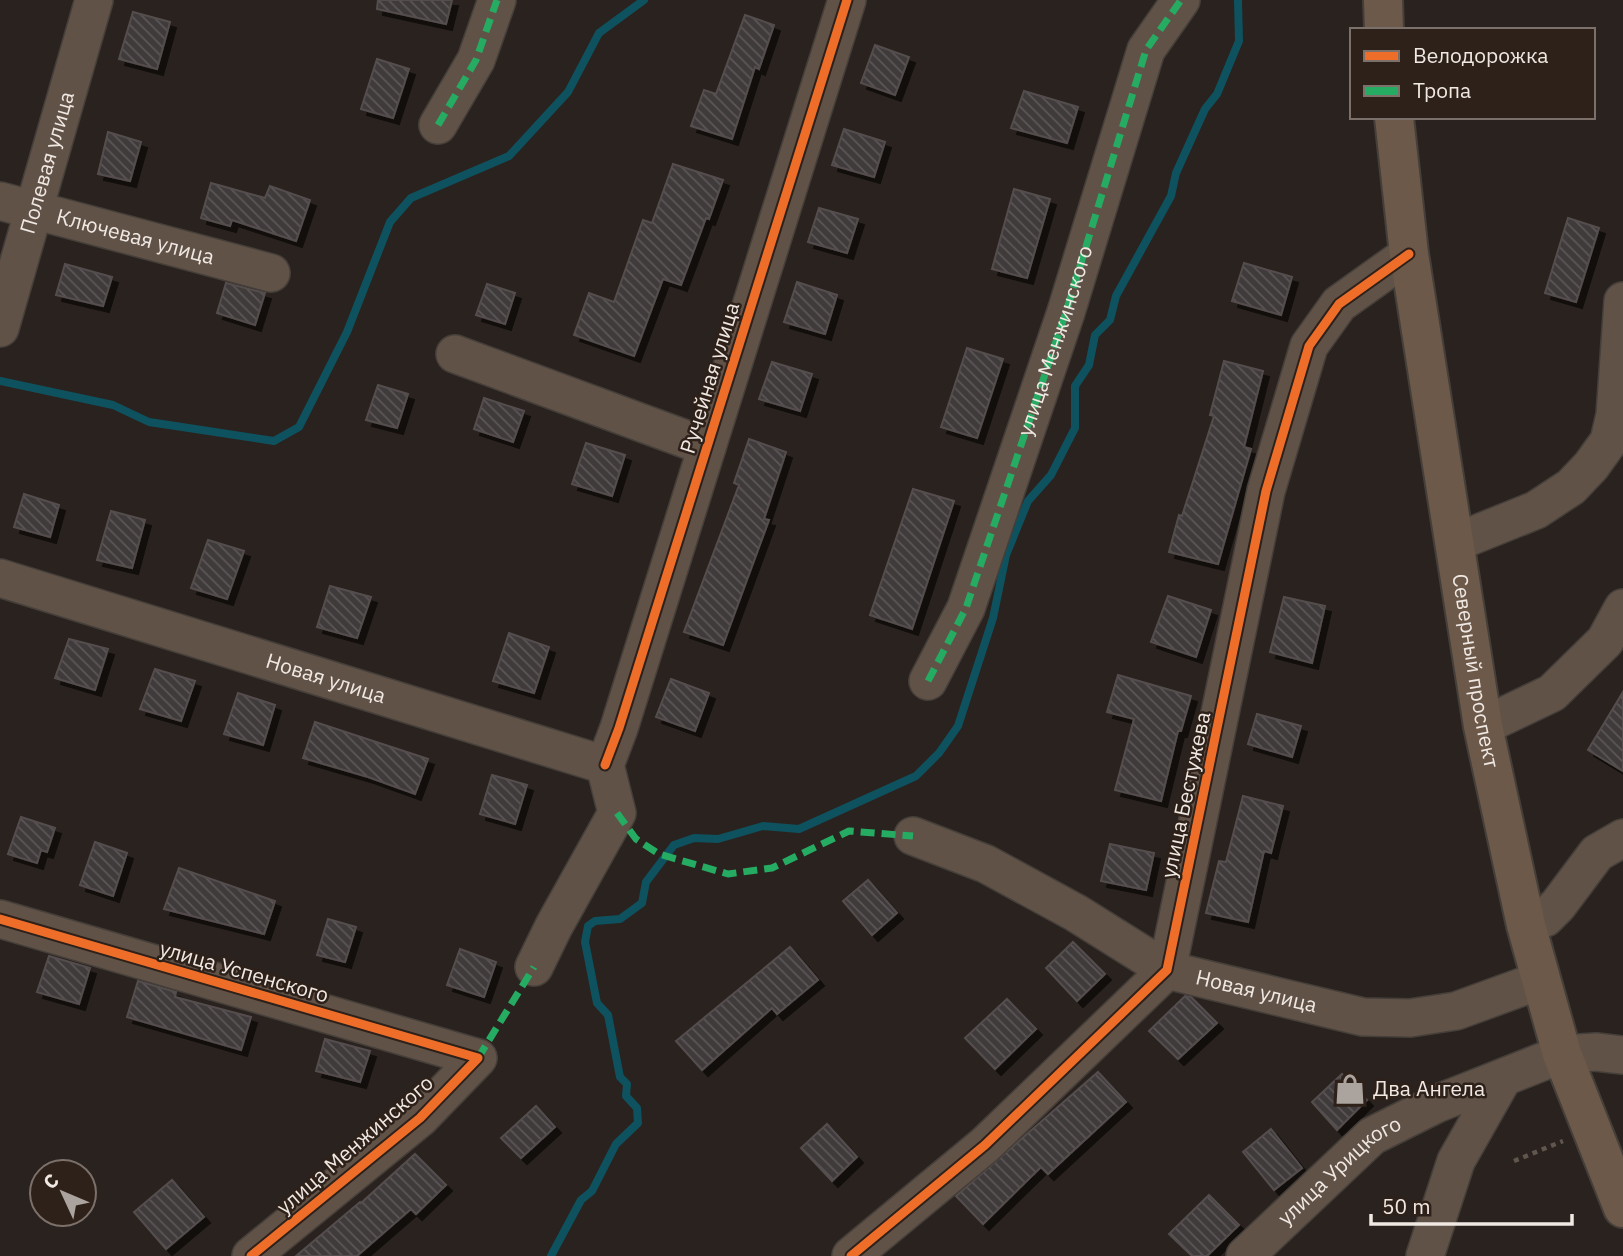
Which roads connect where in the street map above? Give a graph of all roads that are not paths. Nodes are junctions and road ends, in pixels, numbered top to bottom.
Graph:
1 (94, 0) edge
2 (497, 0) edge
3 (847, 0) edge
4 (1181, 0) edge
5 (1383, 0) edge
6 (1384, 28) edge
7 (1394, 119) edge
8 (438, 125) dead end
9 (17, 206) edge
10 (1409, 254) junction
11 (271, 273) dead end
12 (1623, 301) edge
13 (0, 328) edge
14 (455, 354) dead end
15 (707, 446) junction
16 (1454, 543) junction
17 (0, 578) edge
18 (1623, 608) edge
19 (928, 681) dead end
20 (1483, 726) junction
21 (605, 765) junction
22 (913, 836) dead end
23 (1623, 838) edge
24 (0, 919) edge
25 (1526, 925) junction
26 (534, 967) dead end
27 (1167, 970) junction
28 (1541, 980) junction
29 (1562, 1054) junction
30 (1623, 1055) edge
31 (478, 1058) joint
32 (1503, 1078) junction
33 (1623, 1208) edge
34 (251, 1256) edge
35 (851, 1256) edge
36 (1245, 1256) edge
37 (1425, 1256) edge

1 - 9 street, Полевая улица
2 - 8 street
3 - 15 street, Ручейная улица
4 - 19 street, улица Менжинского
5 - 6 main road
7 - 10 main road, Северный проспект
9 - 11 street, Ключевая улица
9 - 13 street, Полевая улица
10 - 16 main road, Северный проспект
10 - 27 street, улица Бестужева
12 - 16 street
14 - 15 street
15 - 21 street, Ручейная улица
16 - 20 main road, Северный проспект
17 - 21 street, Новая улица
18 - 20 street
20 - 25 main road, Северный проспект
21 - 26 street
22 - 27 street, Новая улица
23 - 25 street
24 - 31 street, улица Успенского
25 - 28 main road, Северный проспект
27 - 28 street, Новая улица
27 - 35 street
28 - 29 main road, Северный проспект
29 - 30 street, улица Урицкого
29 - 32 street, улица Урицкого
29 - 33 main road, Северный проспект
31 - 34 street, улица Менжинского
32 - 36 street, улица Урицкого
32 - 37 street

